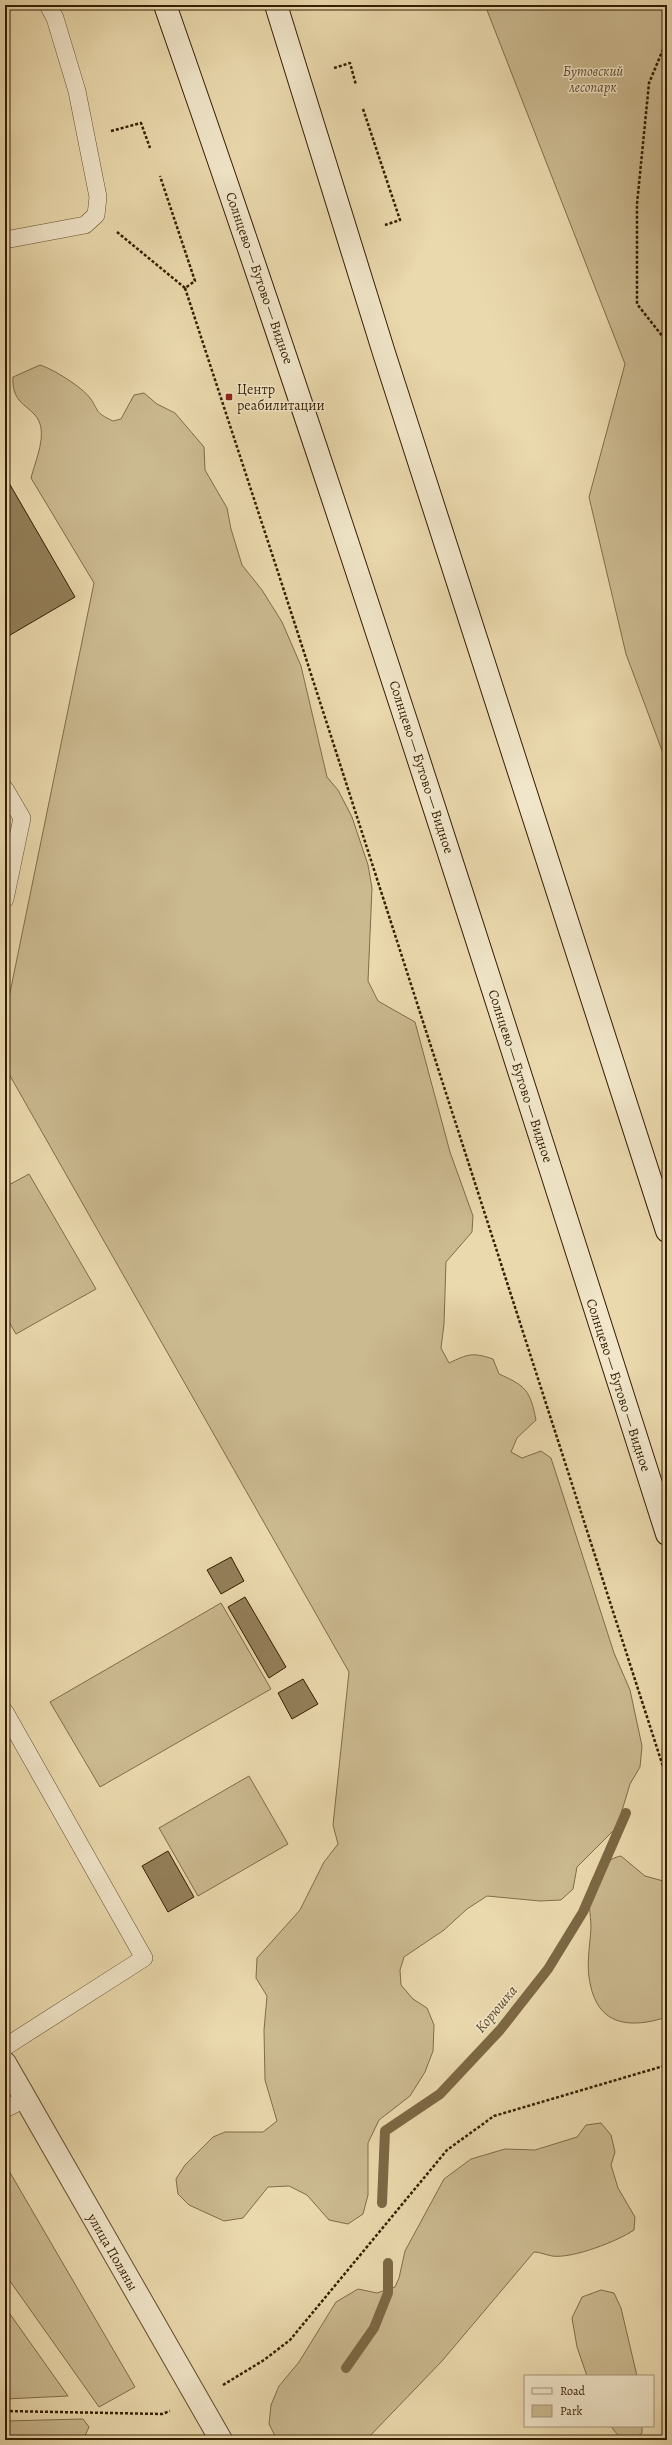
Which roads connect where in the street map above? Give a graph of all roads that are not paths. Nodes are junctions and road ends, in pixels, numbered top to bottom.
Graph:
1 (48, 5) edge
2 (165, 5) edge
3 (276, 5) edge
4 (5, 240) edge
5 (5, 789) edge
6 (5, 900) edge
7 (667, 1231) edge
8 (667, 1534) edge
9 (5, 1712) edge
10 (5, 2047) edge
11 (5, 2063) edge
12 (25, 2099) junction
13 (5, 2108) edge
14 (221, 2440) edge

1 - 4 lane
2 - 8 main road, Солнцево — Бутово — Видное
3 - 7 main road
5 - 6 lane
9 - 10 lane
11 - 12 main road, улица Поляны
12 - 13 lane
12 - 14 main road, улица Поляны

